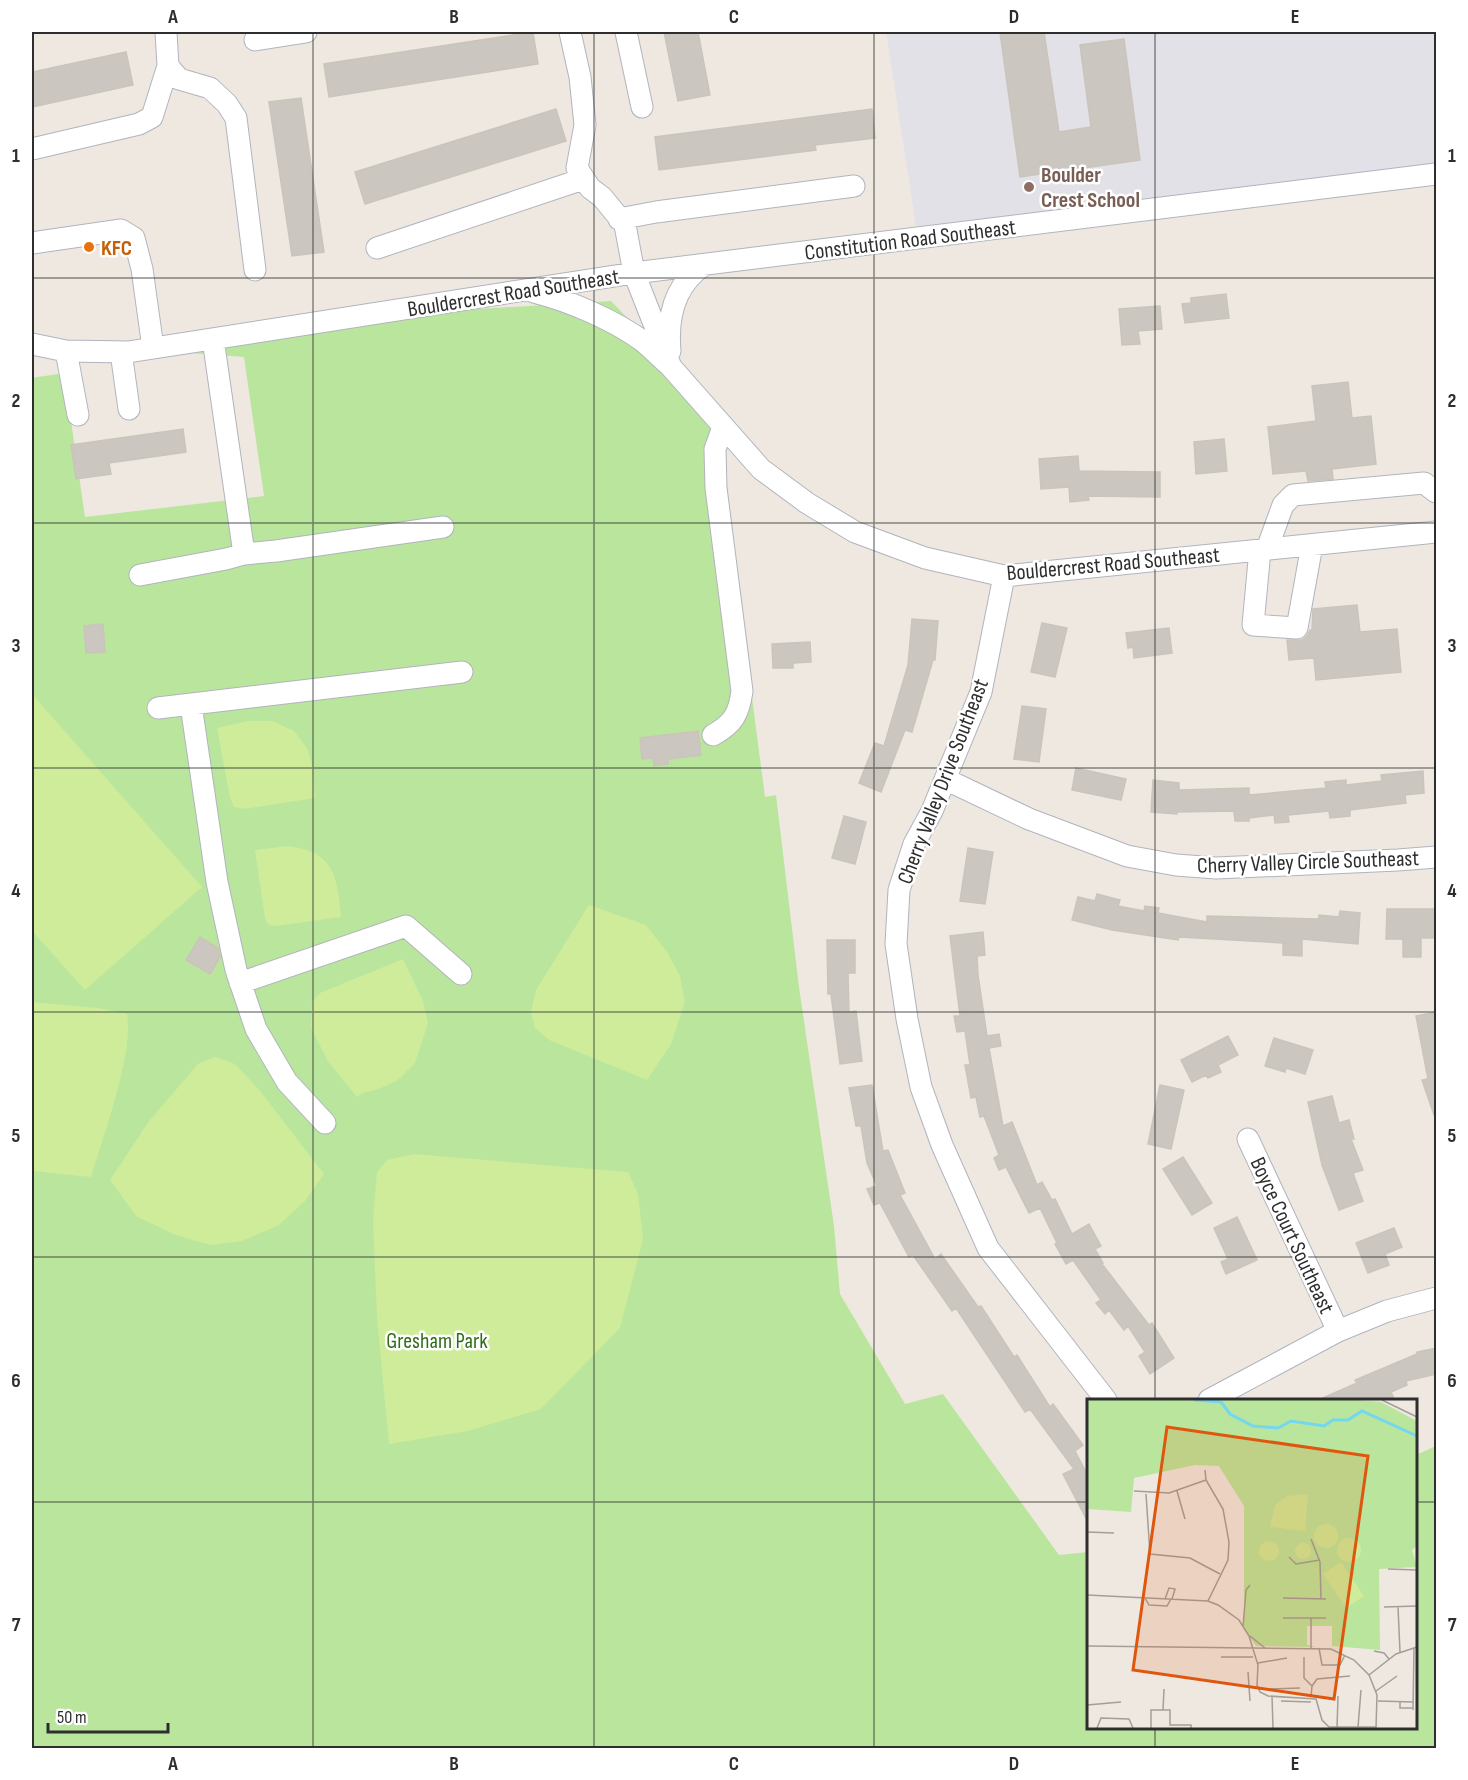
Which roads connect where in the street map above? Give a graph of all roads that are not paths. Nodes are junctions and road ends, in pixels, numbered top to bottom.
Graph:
1 (166, 32) edge
2 (306, 32) edge
3 (570, 32) edge
4 (626, 32) edge
5 (255, 40) dead end
6 (168, 66) junction
7 (642, 107) dead end
8 (32, 149) edge
9 (1437, 174) edge
10 (583, 178) junction
11 (854, 186) dead end
12 (623, 225) junction
13 (32, 243) edge
14 (377, 248) dead end
15 (704, 265) junction
16 (255, 270) dead end
17 (634, 273) junction
18 (526, 290) junction
19 (213, 339) junction
20 (32, 344) edge
21 (153, 348) junction
22 (66, 351) junction
23 (121, 352) junction
24 (671, 367) junction
25 (129, 409) dead end
26 (78, 415) dead end
27 (723, 427) junction
28 (1437, 492) edge
29 (443, 526) dead end
30 (1437, 532) edge
31 (1312, 545) junction
32 (1263, 550) junction
33 (244, 554) junction
34 (140, 574) dead end
35 (1004, 576) junction
36 (462, 672) dead end
37 (191, 705) junction
38 (158, 708) dead end
39 (713, 735) dead end
40 (945, 779) junction
41 (1437, 856) edge
42 (461, 974) dead end
43 (240, 983) junction
44 (324, 1123) dead end
45 (1248, 1139) dead end
46 (1437, 1298) edge
47 (1338, 1331) junction
48 (1104, 1399) edge
49 (1213, 1399) edge

1 - 6 street
2 - 5 street
3 - 10 street
4 - 7 street
6 - 8 street
6 - 16 street
9 - 15 street, Constitution Road Southeast
10 - 12 street
10 - 14 street
11 - 12 street
12 - 17 street
13 - 21 street
15 - 17 street, Constitution Road Southeast
15 - 24 street
17 - 18 street, Bouldercrest Road Southeast
17 - 24 street, Bouldercrest Road Southeast
18 - 19 street, Bouldercrest Road Southeast
18 - 24 street
19 - 21 street, Bouldercrest Road Southeast
19 - 33 street
20 - 22 street, Bouldercrest Road Southeast
21 - 23 street, Bouldercrest Road Southeast
22 - 23 street, Bouldercrest Road Southeast
22 - 26 street
23 - 25 street
24 - 27 street, Bouldercrest Road Southeast
27 - 35 street, Bouldercrest Road Southeast
27 - 39 street
28 - 32 street
29 - 33 street
30 - 31 street, Bouldercrest Road Southeast
31 - 32 street, Bouldercrest Road Southeast
31 - 32 street
32 - 35 street, Bouldercrest Road Southeast
33 - 34 street
35 - 40 street, Cherry Valley Drive Southeast
36 - 37 street
37 - 38 street
37 - 43 street
40 - 41 street, Cherry Valley Circle Southeast
40 - 48 street, Cherry Valley Drive Southeast
42 - 43 street
43 - 44 street
45 - 47 street, Boyce Court Southeast
46 - 47 street
47 - 49 street

